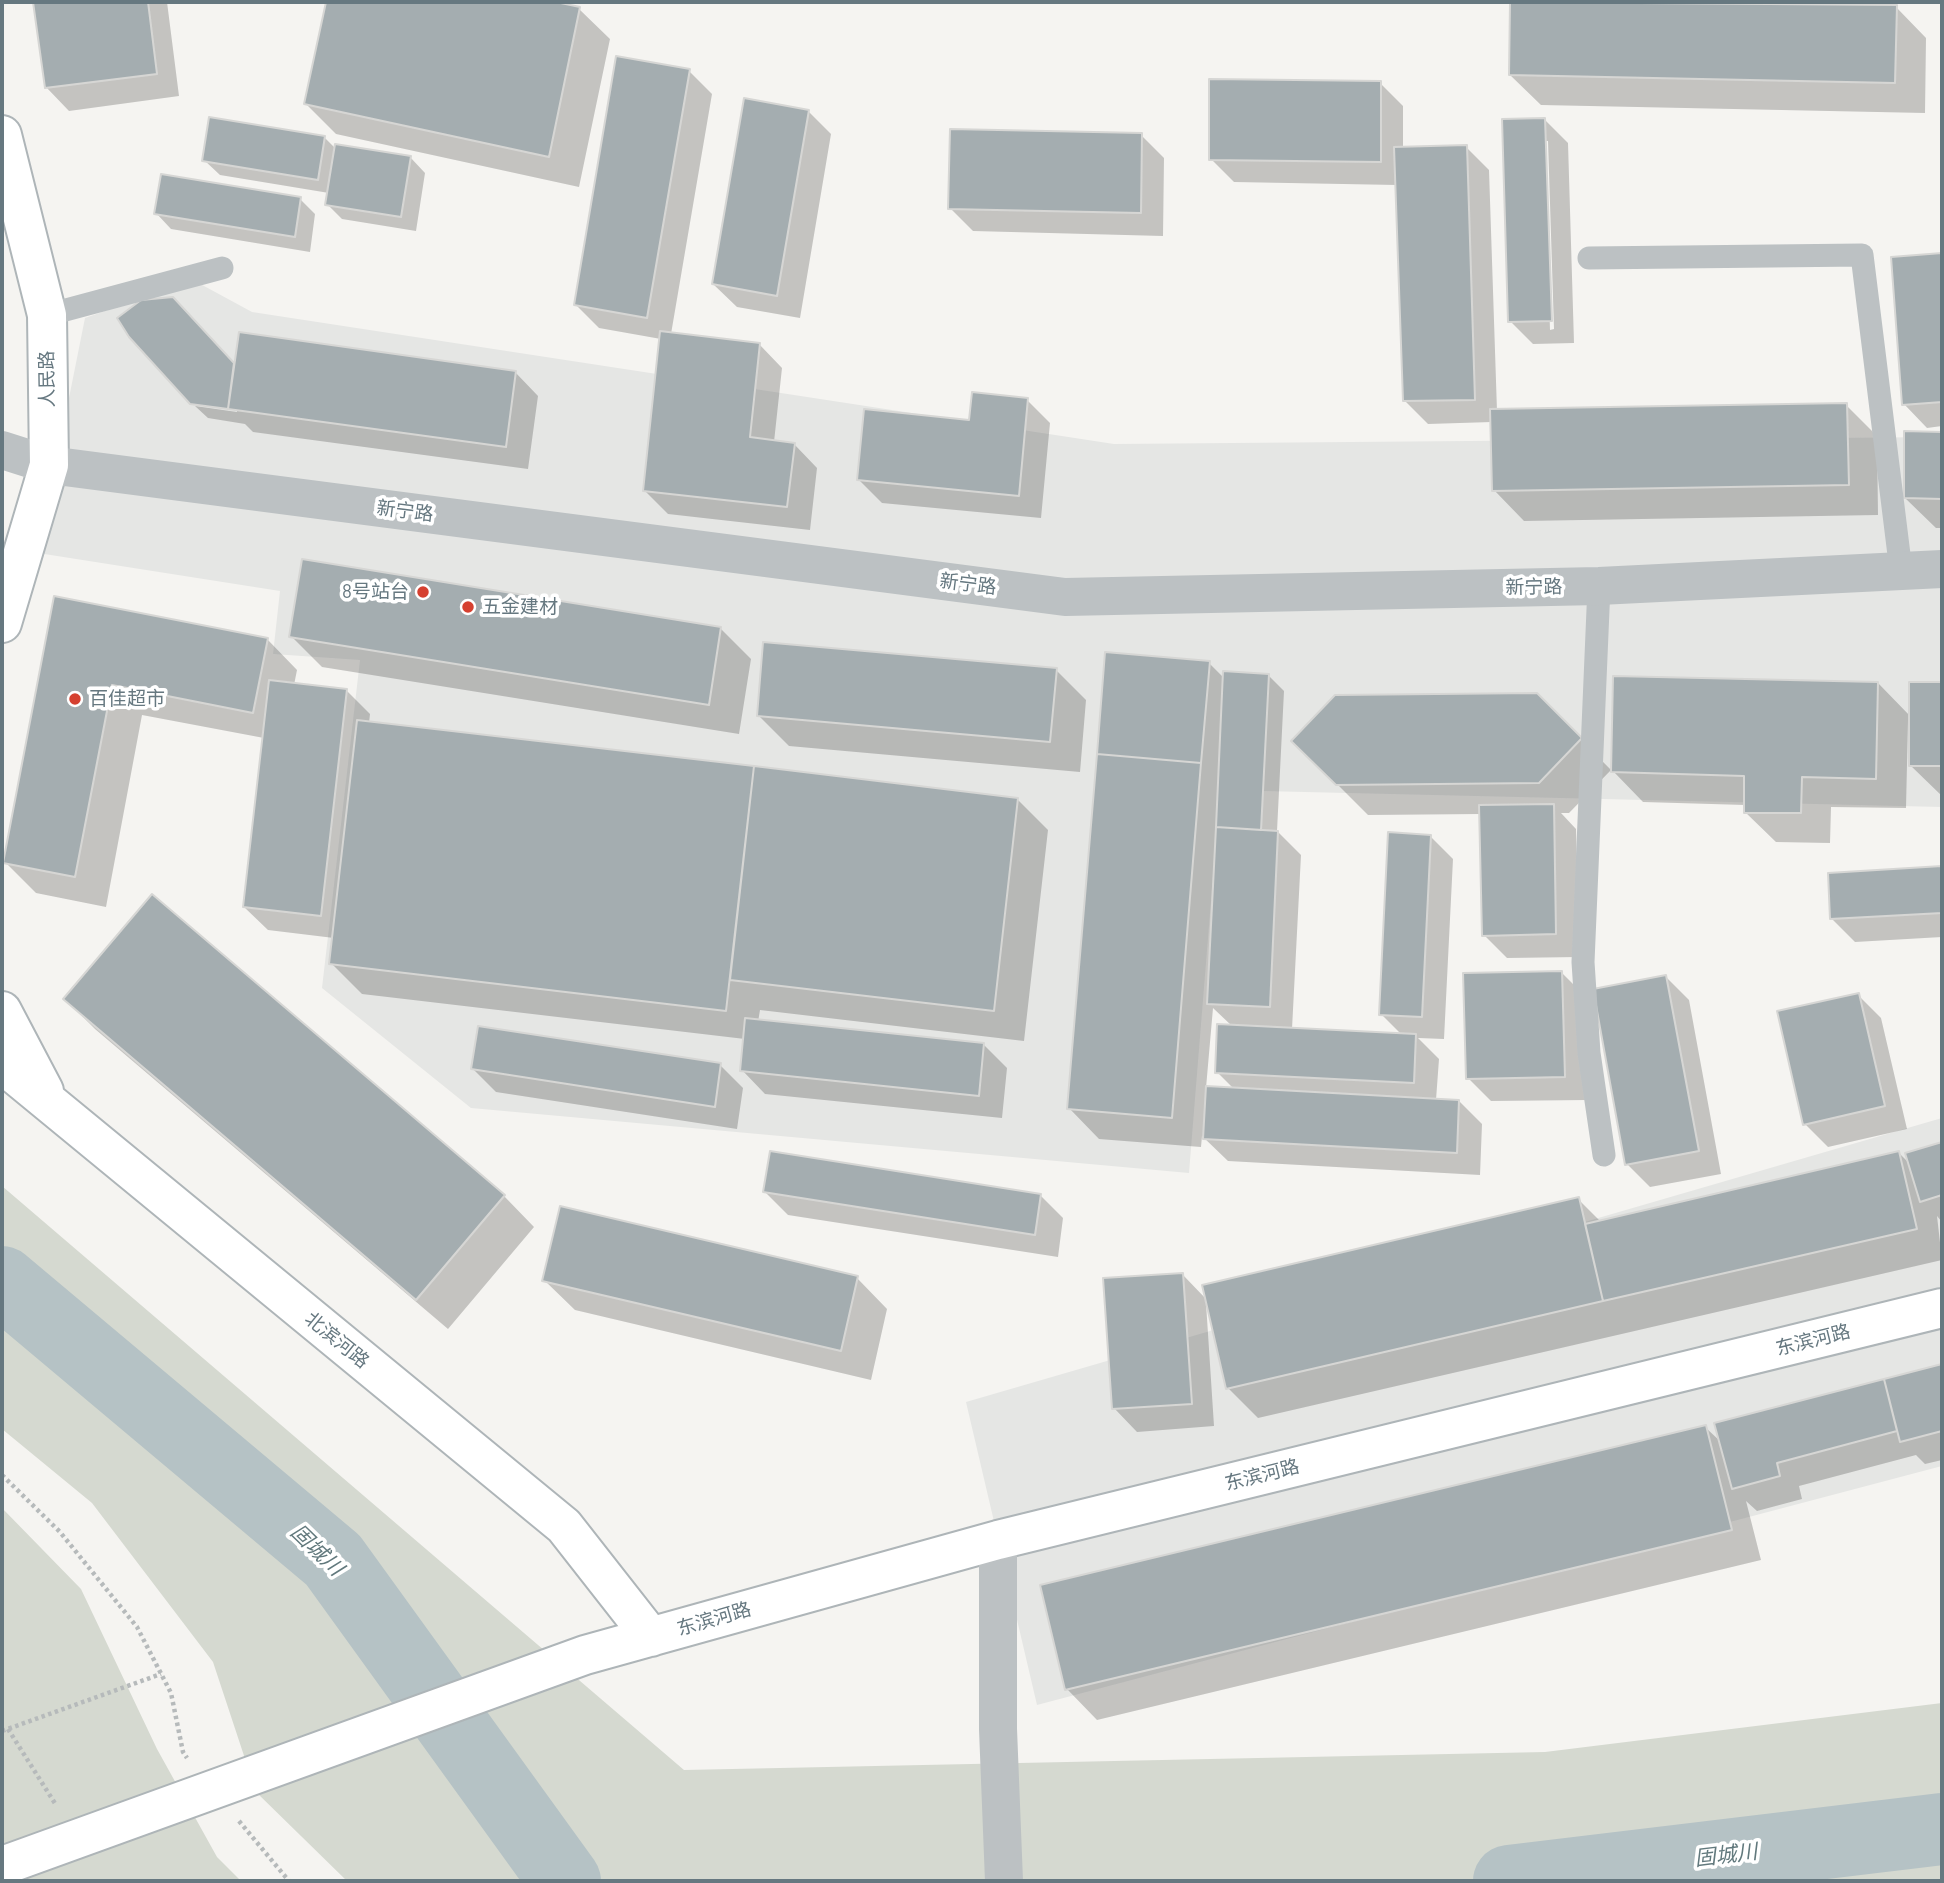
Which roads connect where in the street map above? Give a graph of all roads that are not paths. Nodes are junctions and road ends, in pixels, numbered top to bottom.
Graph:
1 (2, 135) edge
2 (1589, 258) dead end
3 (222, 268) dead end
4 (47, 314) junction
5 (2, 450) edge
6 (49, 465) junction
7 (1942, 569) edge
8 (1901, 571) junction
9 (1599, 586) junction
10 (2, 623) edge
11 (2, 1011) edge
12 (2, 1064) edge
13 (51, 1105) junction
14 (1604, 1156) dead end
15 (1942, 1308) edge
16 (998, 1540) junction
17 (651, 1637) junction
18 (2, 1866) edge
19 (1004, 1881) edge

1 - 4 main road, 人民路
2 - 8 lane
3 - 4 lane
4 - 6 main road, 人民路
5 - 6 street, 新宁路
6 - 9 street, 新宁路
6 - 10 main road, 人民路
7 - 8 street, 新宁路
8 - 9 street, 新宁路
9 - 14 lane
11 - 13 main road
12 - 13 main road, 北滨河路
13 - 17 main road, 北滨河路
15 - 16 main road, 东滨河路
16 - 17 main road, 东滨河路
16 - 19 street
17 - 18 main road, 东滨河路

